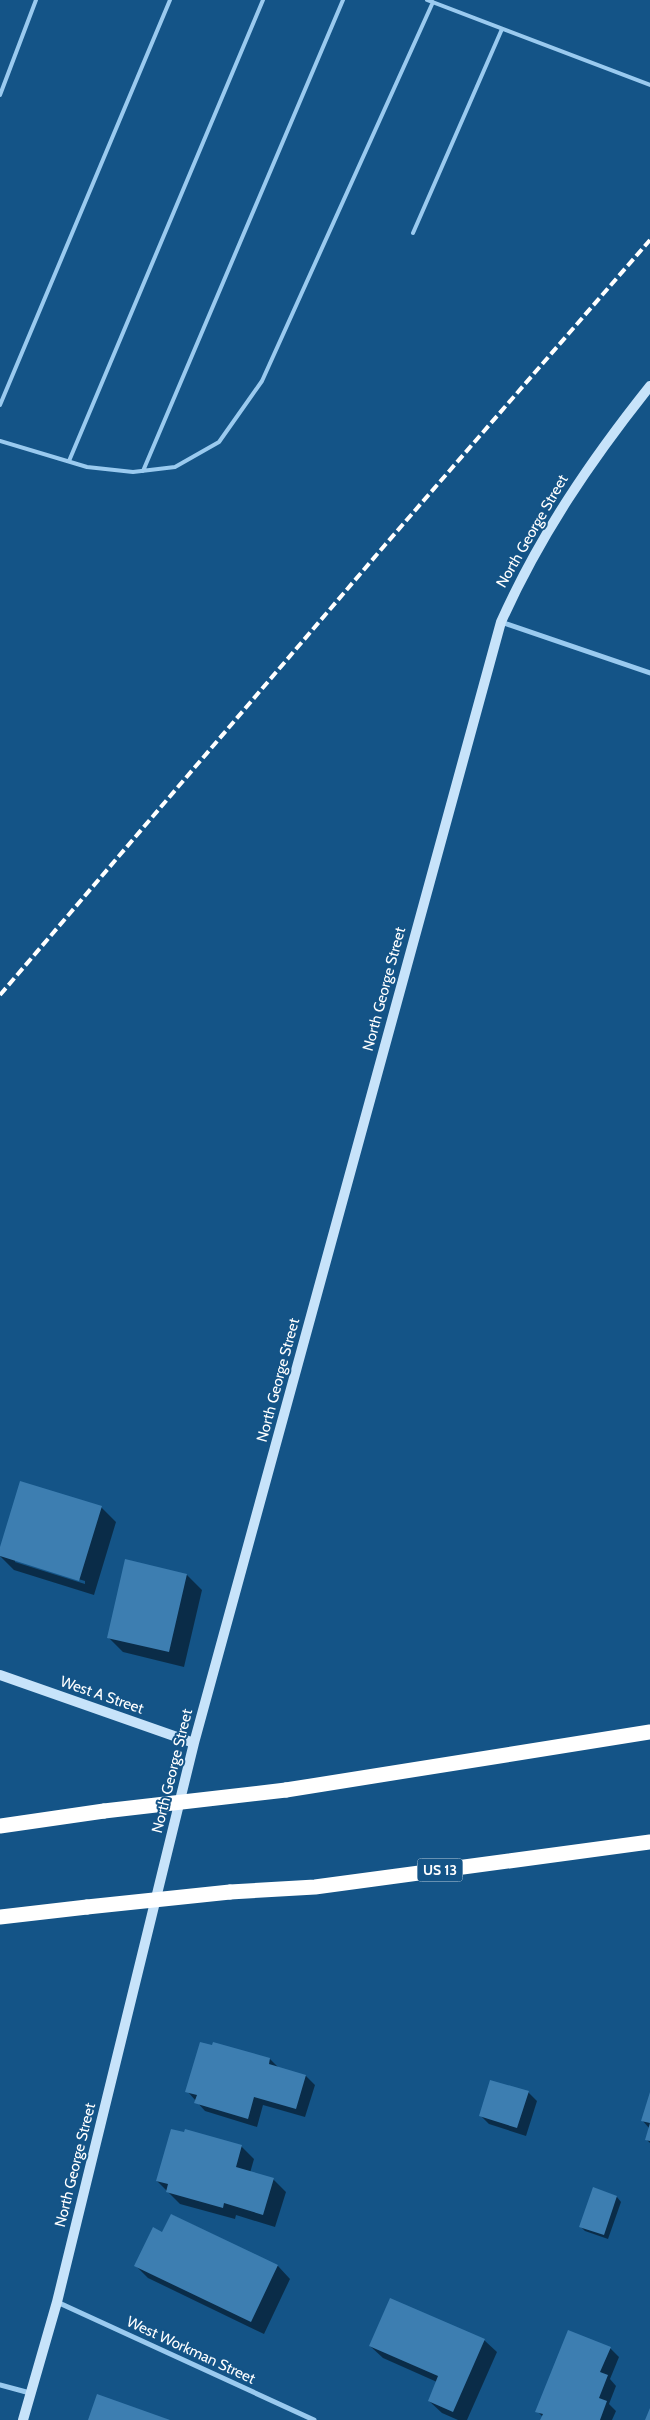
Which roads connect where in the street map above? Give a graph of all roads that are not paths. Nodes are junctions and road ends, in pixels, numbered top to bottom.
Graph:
1 (36, 0) edge
2 (170, 0) edge
3 (263, 0) edge
4 (344, 0) edge
5 (427, 0) edge
6 (433, 2) junction
7 (502, 29) junction
8 (650, 85) edge
9 (0, 95) edge
10 (413, 233) dead end
11 (650, 386) edge
12 (0, 405) edge
13 (0, 441) edge
14 (69, 461) junction
15 (143, 471) junction
16 (500, 622) junction
17 (650, 673) edge
18 (0, 1675) edge
19 (650, 1732) edge
20 (194, 1742) junction
21 (0, 1826) edge
22 (650, 1842) edge
23 (0, 1917) edge
24 (57, 2302) junction
25 (0, 2385) edge
26 (30, 2393) junction
27 (23, 2420) edge
28 (314, 2420) edge

1 - 9 lane
2 - 12 lane
3 - 14 lane
4 - 15 lane
5 - 6 lane
6 - 7 lane
6 - 15 lane
7 - 8 lane
7 - 10 lane
11 - 16 main road, North George Street
13 - 14 lane
14 - 15 lane
16 - 17 street
16 - 20 main road, North George Street
18 - 20 main road, West A Street
19 - 21 highway, bridge
20 - 24 main road, North George Street
22 - 23 highway, US 13, bridge
24 - 26 main road, North George Street
24 - 28 street, West Workman Street
25 - 26 street
26 - 27 main road, North George Street

